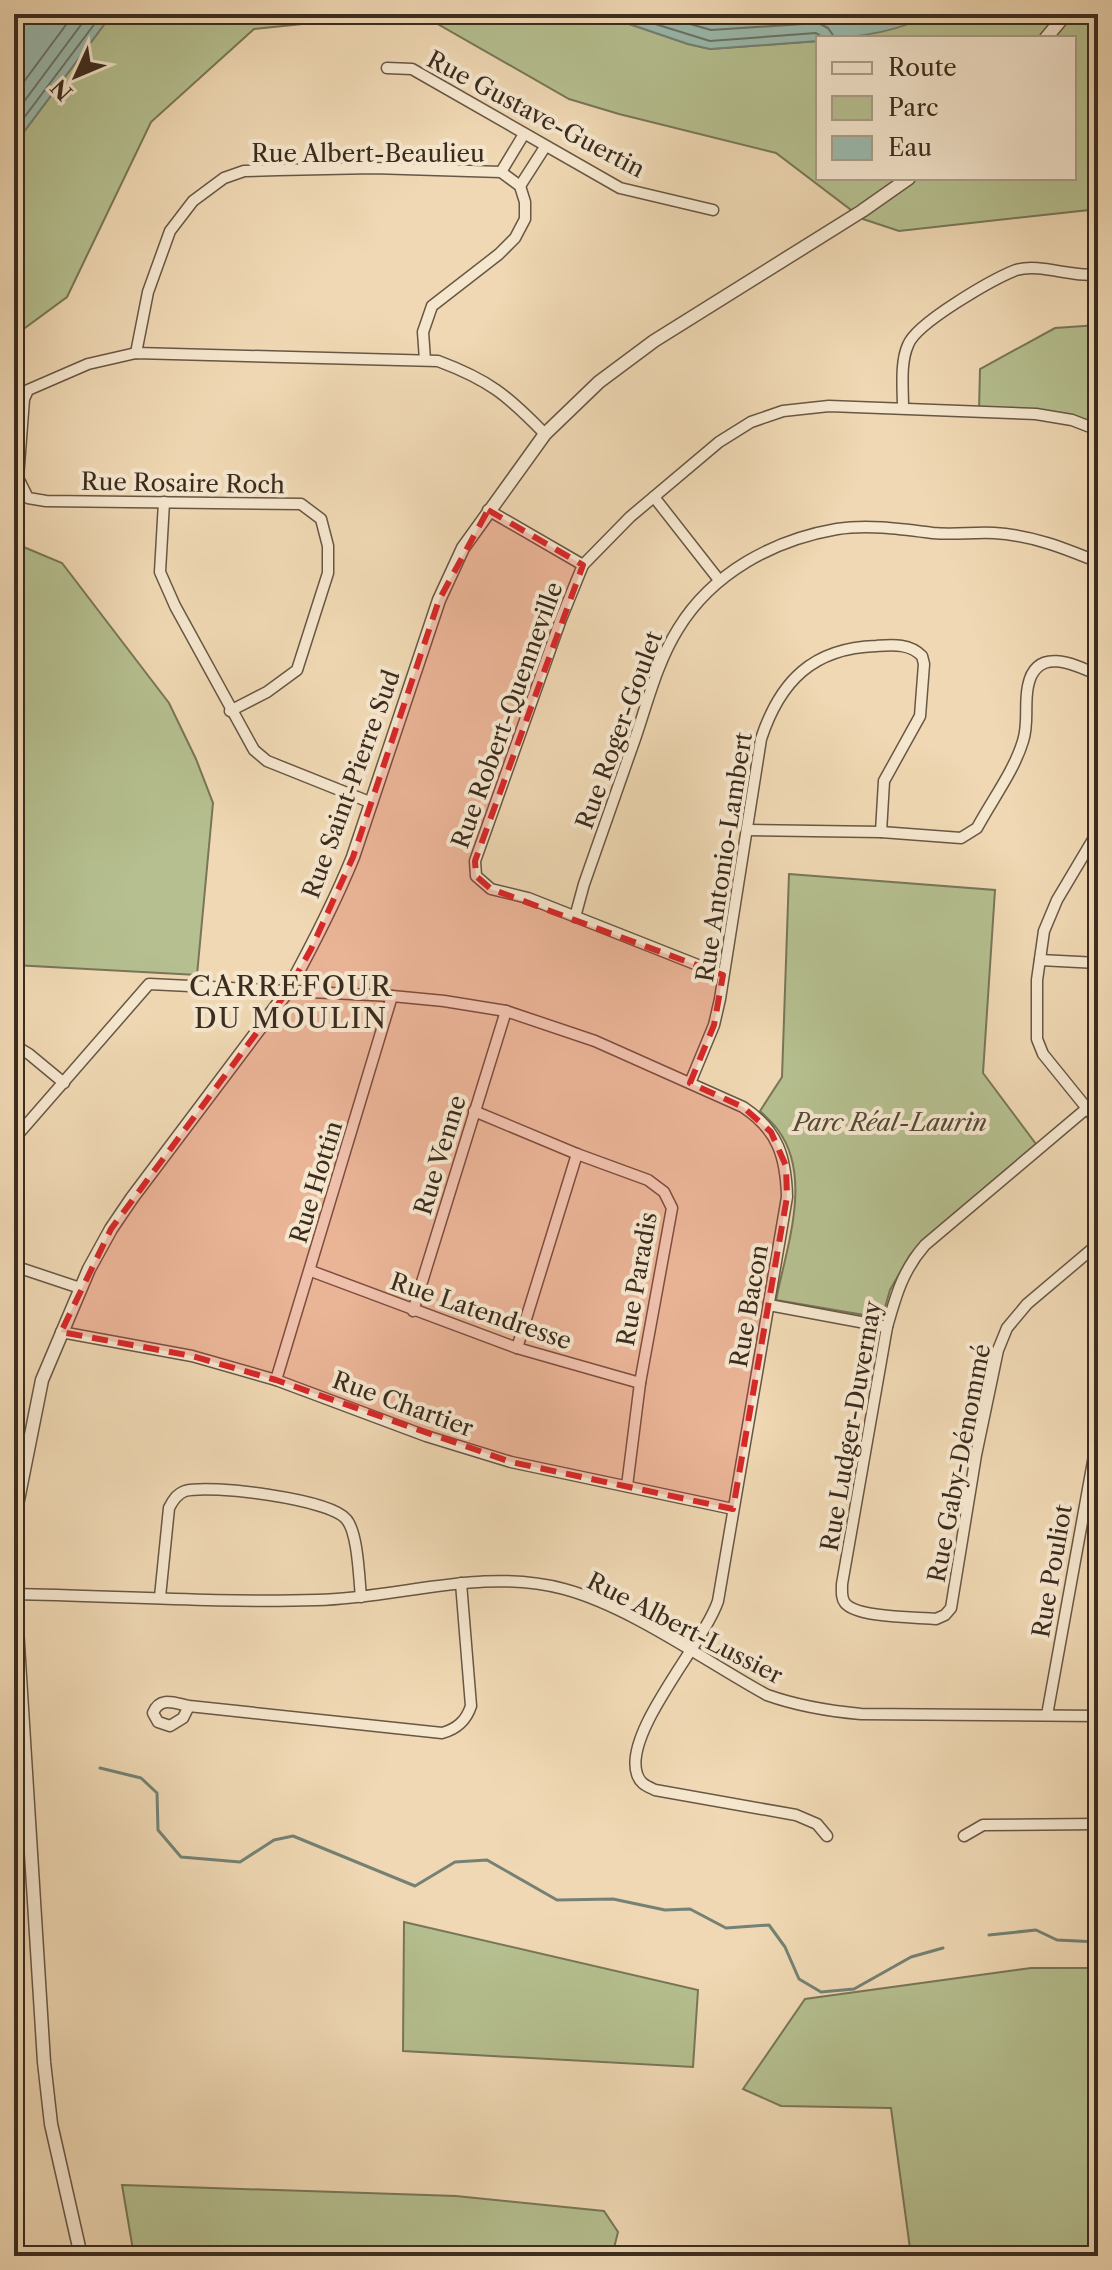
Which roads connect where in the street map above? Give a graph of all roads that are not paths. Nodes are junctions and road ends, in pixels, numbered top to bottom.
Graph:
1 (1066, 14) edge
2 (1048, 36) edge
3 (387, 68) dead end
4 (524, 134) junction
5 (545, 147) junction
6 (501, 172) junction
7 (906, 180) edge
8 (520, 186) junction
9 (713, 210) dead end
10 (1098, 274) edge
11 (136, 353) junction
12 (425, 360) junction
13 (903, 408) junction
14 (1098, 430) edge
15 (545, 434) junction
16 (654, 497) junction
17 (164, 502) junction
18 (488, 510) junction
19 (1098, 562) edge
20 (583, 565) junction
21 (719, 580) junction
22 (1098, 675) edge
23 (230, 711) junction
24 (372, 803) junction
25 (747, 830) junction
26 (1098, 831) edge
27 (881, 832) junction
28 (575, 917) junction
29 (1040, 960) junction
30 (1098, 963) edge
31 (723, 975) junction
32 (287, 992) junction
33 (392, 996) junction
34 (506, 1011) junction
35 (14, 1045) edge
36 (64, 1083) junction
37 (690, 1083) junction
38 (1086, 1109) junction
39 (474, 1111) junction
40 (1098, 1122) edge
41 (14, 1139) edge
42 (577, 1154) junction
43 (1098, 1244) edge
44 (14, 1266) edge
45 (311, 1271) junction
46 (80, 1288) junction
47 (769, 1305) junction
48 (413, 1311) junction
49 (887, 1327) junction
50 (61, 1332) junction
51 (517, 1348) junction
52 (276, 1380) junction
53 (640, 1383) junction
54 (1098, 1434) edge
55 (627, 1486) junction
56 (733, 1509) junction
57 (15, 1510) edge
58 (14, 1544) edge
59 (14, 1580) edge
60 (461, 1583) junction
61 (15, 1594) edge
62 (842, 1595) joint
63 (160, 1597) junction
64 (361, 1597) junction
65 (689, 1651) junction
66 (189, 1706) dead end
67 (1047, 1715) junction
68 (1098, 1716) edge
69 (1098, 1824) edge
70 (827, 1836) dead end
71 (964, 1836) dead end
72 (81, 2256) edge

1 - 2 street
3 - 4 street, Rue Gustave-Guertin
4 - 5 street, Rue Gustave-Guertin
4 - 6 street
5 - 8 street
5 - 9 street, Rue Gustave-Guertin
6 - 8 street, Rue Albert-Beaulieu
6 - 11 street, Rue Albert-Beaulieu
7 - 15 street, Rue Saint-Pierre Sud
8 - 12 street
10 - 13 street
11 - 12 street
11 - 17 street, Rue Rosaire Roch
12 - 15 street
13 - 14 street, Rue Robert-Quenneville
13 - 16 street, Rue Robert-Quenneville
15 - 18 street, Rue Saint-Pierre Sud
16 - 20 street, Rue Robert-Quenneville
16 - 21 street
17 - 23 street
17 - 23 street, Rue Rosaire Roch
18 - 20 street
18 - 24 street, Rue Saint-Pierre Sud
19 - 21 street, Rue Roger-Goulet
20 - 28 street, Rue Robert-Quenneville
21 - 28 street, Rue Roger-Goulet
22 - 27 street
23 - 24 street
24 - 32 street, Rue Saint-Pierre Sud
25 - 27 street
25 - 27 street, Rue Antonio-Lambert
25 - 31 street, Rue Antonio-Lambert
26 - 29 street
28 - 31 street
29 - 30 street
29 - 38 street
31 - 37 street, Rue Antonio-Lambert
32 - 33 street, Rue Bacon
32 - 36 street, Rue Bacon
32 - 46 street, Rue Saint-Pierre Sud
33 - 34 street, Rue Bacon
33 - 45 street, Rue Hottin
34 - 37 street, Rue Bacon
34 - 39 street, Rue Venne
35 - 36 street
36 - 41 street
37 - 47 street, Rue Bacon
38 - 40 street
38 - 49 street, Rue Ludger-Duvernay
39 - 42 street, Rue Paradis
39 - 48 street, Rue Venne
42 - 51 street
42 - 53 street, Rue Paradis
43 - 62 street, Rue Gaby-Dénommé
44 - 46 street
45 - 48 street, Rue Latendresse
45 - 52 street, Rue Hottin
46 - 50 street, Rue Saint-Pierre Sud
47 - 49 street
47 - 56 street, Rue Bacon
48 - 51 street, Rue Latendresse
49 - 62 street, Rue Ludger-Duvernay
50 - 52 street, Rue Chartier
50 - 57 street, Rue Saint-Pierre Sud
51 - 53 street, Rue Latendresse
52 - 55 street, Rue Chartier
53 - 55 street, Rue Paradis
54 - 67 street, Rue Pouliot
55 - 56 street, Rue Chartier
56 - 65 street, Rue Bacon
57 - 58 street, Rue Saint-Pierre Sud
59 - 61 street
60 - 64 street, Rue Albert-Lussier
60 - 65 street, Rue Albert-Lussier
60 - 66 street
61 - 63 street, Rue Albert-Lussier
61 - 72 street
63 - 64 street, Rue Albert-Lussier
63 - 64 street
65 - 67 street, Rue Albert-Lussier
65 - 70 street, Rue Bacon
67 - 68 street, Rue Albert-Lussier
69 - 71 street

